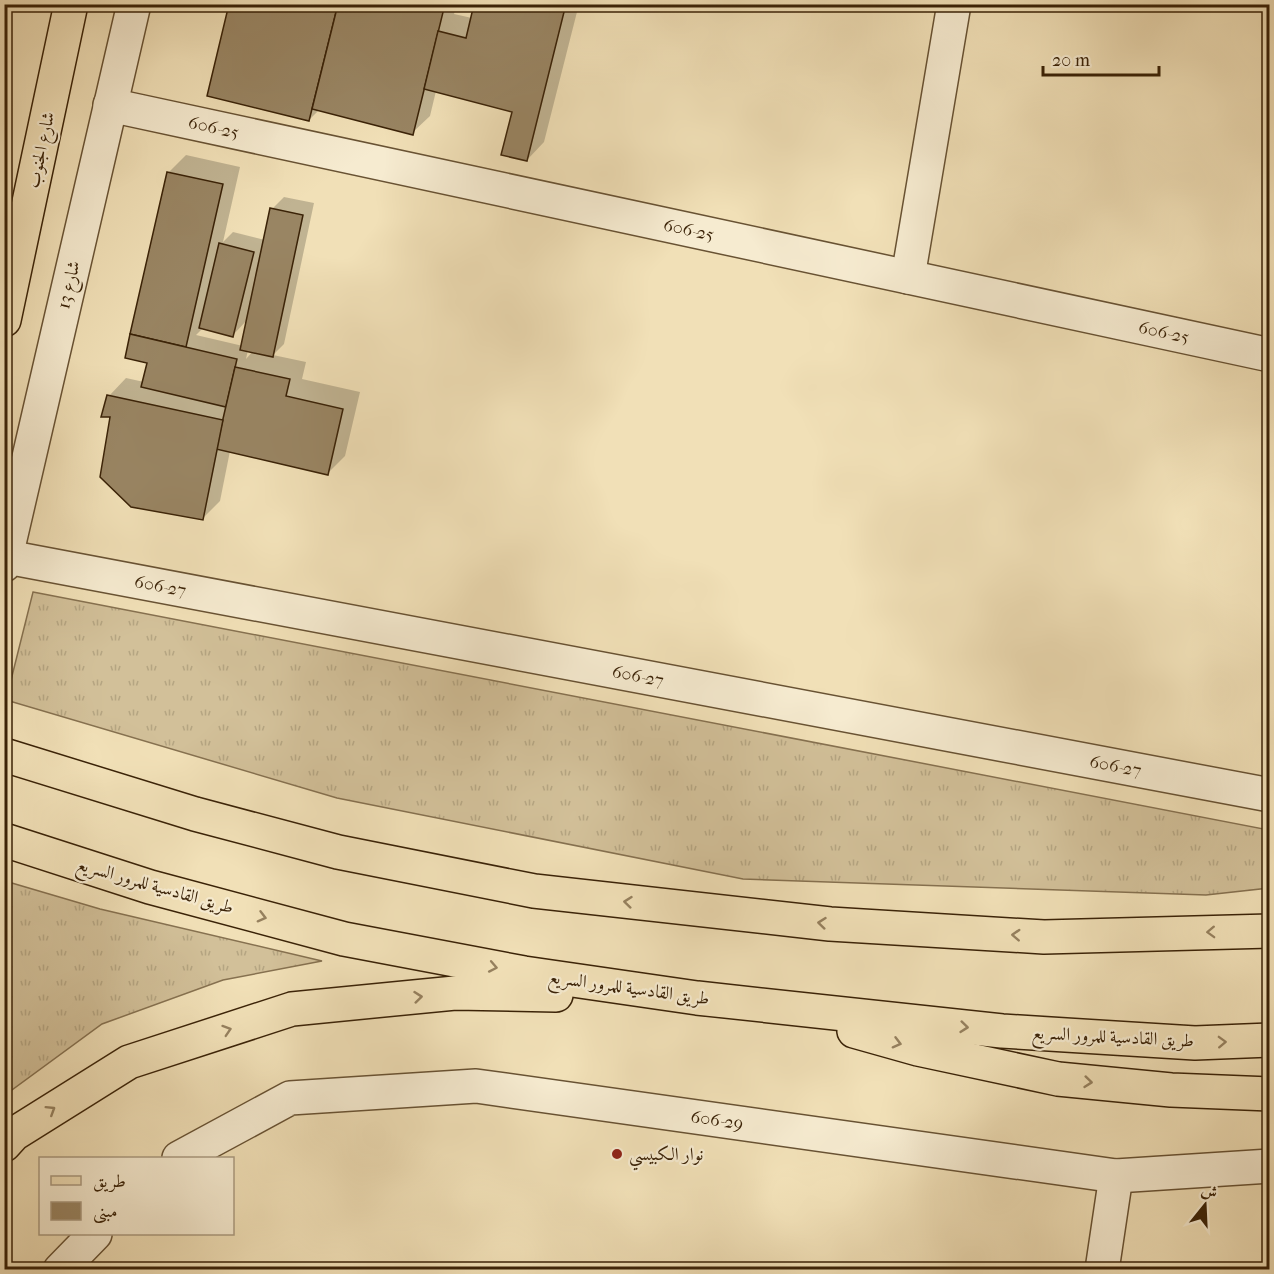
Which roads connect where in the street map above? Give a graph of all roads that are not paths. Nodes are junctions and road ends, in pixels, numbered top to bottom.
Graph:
1 (134, 4) edge
2 (954, 4) edge
3 (70, 9) edge
4 (110, 105) junction
5 (4, 216) edge
6 (908, 277) junction
7 (4, 320) edge
8 (1269, 355) edge
9 (6, 561) edge
10 (4, 755) edge
11 (1269, 795) edge
12 (4, 840) edge
13 (1269, 931) edge
14 (697, 998) junction
15 (760, 1005) junction
16 (1269, 1040) edge
17 (1269, 1094) edge
18 (4, 1145) edge
19 (180, 1157) edge
20 (1269, 1166) edge
21 (1116, 1176) junction
22 (93, 1235) edge
23 (60, 1269) edge
24 (1102, 1269) edge

1 - 4 street, شارع 13
2 - 6 street
3 - 5 main road, شارع الجنوب
3 - 7 main road, شارع الجنوب
4 - 6 street, 606-25
4 - 9 street, شارع 13
6 - 8 street, 606-25
9 - 11 street, 606-27
13 -> 10 main road
12 -> 14 main road, طريق القادسية للمرور السريع
14 - 15 main road, طريق القادسية للمرور السريع
18 -> 14 main road
15 -> 16 main road, طريق القادسية للمرور السريع
15 -> 17 main road
19 - 21 street, 606-29
20 - 21 street, 606-29
21 - 24 street
22 - 23 street

